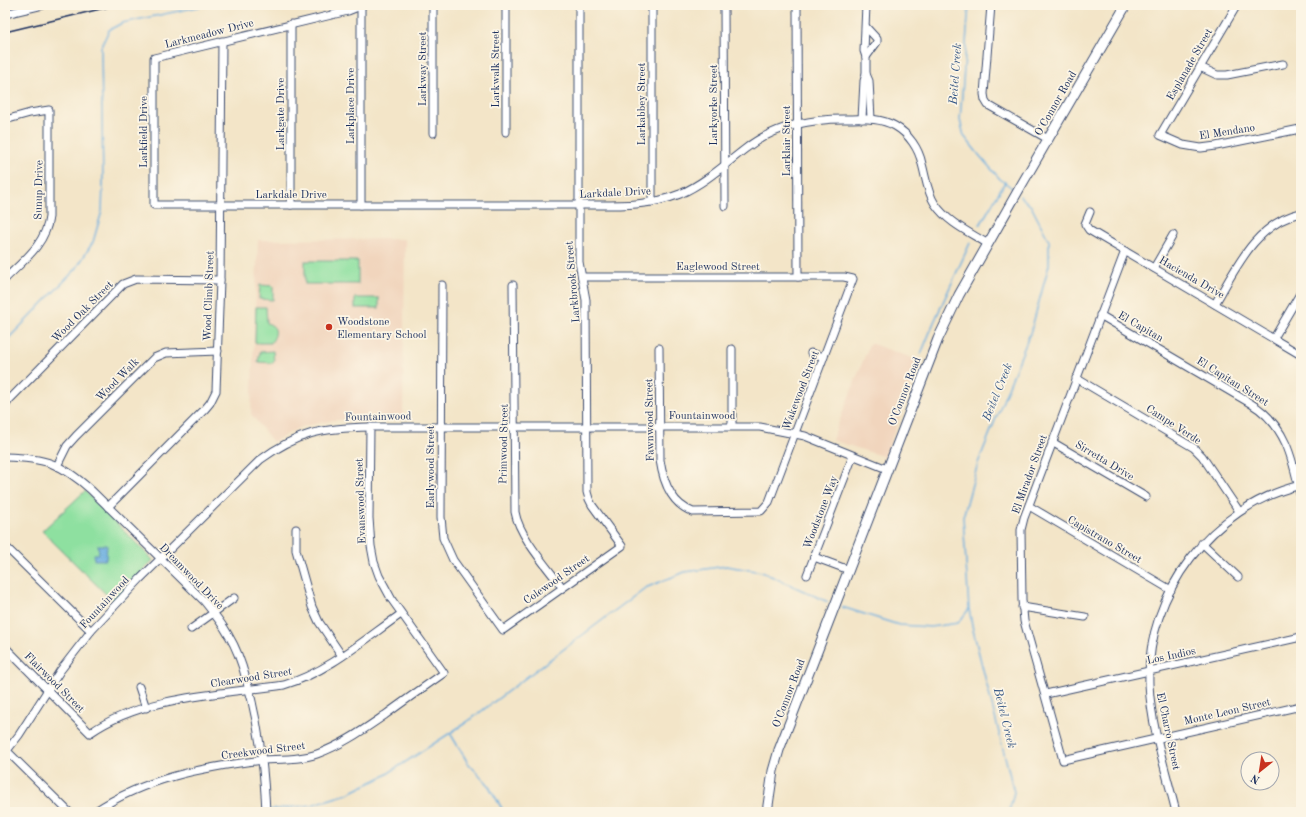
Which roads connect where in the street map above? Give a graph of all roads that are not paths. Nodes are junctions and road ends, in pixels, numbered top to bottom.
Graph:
1 (42, 5) edge
2 (433, 5) edge
3 (506, 5) edge
4 (579, 5) edge
5 (652, 5) edge
6 (724, 5) edge
7 (797, 5) edge
8 (866, 5) edge
9 (991, 5) edge
10 (1126, 5) edge
11 (1237, 5) edge
12 (362, 6) edge
13 (5, 14) edge
14 (291, 24) junction
15 (866, 27) junction
16 (222, 41) junction
17 (866, 57) junction
18 (154, 58) joint
19 (1283, 64) dead end
20 (1200, 67) junction
21 (866, 74) junction
22 (862, 118) junction
23 (871, 119) junction
24 (5, 120) edge
25 (797, 124) junction
26 (506, 132) dead end
27 (433, 133) dead end
28 (1300, 133) edge
29 (1160, 135) joint
30 (1048, 139) junction
31 (725, 165) junction
32 (652, 202) junction
33 (154, 205) joint
34 (221, 205) junction
35 (291, 205) junction
36 (361, 205) junction
37 (579, 205) junction
38 (725, 206) dead end
39 (1090, 212) dead end
40 (1301, 213) edge
41 (1173, 235) dead end
42 (988, 244) junction
43 (1125, 251) junction
44 (1154, 268) junction
45 (582, 277) junction
46 (798, 277) junction
47 (5, 279) edge
48 (853, 279) joint
49 (220, 280) junction
50 (513, 285) dead end
51 (442, 286) dead end
52 (1301, 292) edge
53 (1215, 304) junction
54 (1100, 315) junction
55 (1274, 338) junction
56 (659, 348) dead end
57 (732, 349) dead end
58 (218, 351) junction
59 (811, 353) dead end
60 (1301, 355) edge
61 (1170, 356) joint
62 (824, 358) junction
63 (1076, 378) junction
64 (5, 406) edge
65 (659, 426) junction
66 (732, 426) junction
67 (370, 427) junction
68 (442, 427) junction
69 (515, 427) junction
70 (588, 427) junction
71 (795, 434) junction
72 (1052, 442) junction
73 (853, 456) junction
74 (5, 458) edge
75 (57, 466) junction
76 (887, 469) junction
77 (1300, 485) edge
78 (1146, 497) dead end
79 (1301, 498) edge
80 (1029, 506) junction
81 (108, 507) junction
82 (764, 508) joint
83 (1239, 511) junction
84 (296, 529) dead end
85 (1202, 543) junction
86 (5, 546) edge
87 (622, 546) joint
88 (814, 557) junction
89 (160, 559) junction
90 (849, 570) junction
91 (807, 575) dead end
92 (1238, 577) dead end
93 (562, 587) junction
94 (1170, 590) junction
95 (234, 598) dead end
96 (1022, 607) junction
97 (214, 613) junction
98 (401, 614) junction
99 (1085, 617) dead end
100 (191, 629) dead end
101 (503, 630) joint
102 (91, 632) junction
103 (1301, 637) edge
104 (5, 647) edge
105 (342, 656) junction
106 (1149, 670) junction
107 (444, 673) joint
108 (139, 687) dead end
109 (47, 689) junction
110 (249, 690) junction
111 (1046, 694) junction
112 (1301, 706) edge
113 (146, 708) junction
114 (90, 733) joint
115 (1158, 738) junction
116 (6, 751) edge
117 (263, 760) junction
118 (1063, 760) joint
119 (68, 812) edge
120 (94, 812) edge
121 (266, 812) edge
122 (767, 812) edge
123 (1176, 812) edge

1 - 13 street
2 - 27 street, Larkway Street
3 - 26 street, Larkwalk Street
4 - 37 street, Larkbrook Street
5 - 32 street, Larkabbey Street
6 - 31 street, Larkyorke Street
7 - 25 street, Larklair Street
8 - 15 street
9 - 30 street
10 - 30 main road, O'Connor Road
11 - 20 street, Esplanade Street
12 - 14 street, Larkmeadow Drive
12 - 36 street, Larkplace Drive
14 - 16 street, Larkmeadow Drive
14 - 35 street, Larkgate Drive
15 - 17 street
15 - 17 street
16 - 18 street, Larkmeadow Drive
16 - 34 street, Wood Climb Street
17 - 21 street
18 - 33 street, Larkfield Drive
19 - 20 street
20 - 29 street, Esplanade Street
21 - 22 street
21 - 23 street
22 - 23 street, Larkdale Drive
22 - 25 street, Larkdale Drive
23 - 42 street, Larkdale Drive
24 - 47 street, Sunup Drive
25 - 31 street, Larkdale Drive
25 - 46 street, Larklair Street
28 - 29 street, El Mendano
30 - 42 main road, O'Connor Road
31 - 32 street, Larkdale Drive
31 - 38 street, Larkyorke Street
32 - 37 street, Larkdale Drive
33 - 34 street, Larkdale Drive
34 - 35 street, Larkdale Drive
34 - 49 street, Wood Climb Street
35 - 36 street, Larkdale Drive
36 - 37 street, Larkdale Drive
37 - 45 street, Larkbrook Street
39 - 43 street, Hacienda Drive
40 - 53 street
41 - 44 street
42 - 76 main road, O'Connor Road
43 - 44 street, Hacienda Drive
43 - 54 street, El Mirador Street
44 - 53 street, Hacienda Drive
45 - 46 street, Eaglewood Street
45 - 70 street, Larkbrook Street
46 - 48 street, Eaglewood Street
48 - 62 street, Wakewood Street
49 - 58 street, Wood Climb Street
49 - 64 street, Wood Oak Street
50 - 69 street, Primwood Street
51 - 68 street, Earlywood Street
52 - 55 street
53 - 55 street, Hacienda Drive
54 - 61 street, El Capitan
54 - 63 street, El Mirador Street
55 - 60 street, Hacienda Drive
56 - 65 street, Fawnwood Street
57 - 66 street
58 - 75 street, Wood Walk
58 - 81 street, Wood Climb Street
59 - 62 street
61 - 77 street, El Capitan Street
62 - 71 street, Wakewood Street
63 - 72 street, El Mirador Street
63 - 83 street, Campe Verde
65 - 66 street, Fountainwood
65 - 70 street, Fountainwood
65 - 82 street, Fawnwood Street
66 - 71 street, Fountainwood
67 - 68 street, Fountainwood
67 - 89 street, Fountainwood
67 - 98 street, Evanswood Street
68 - 69 street, Fountainwood
68 - 101 street, Earlywood Street
69 - 70 street, Fountainwood
69 - 93 street, Primwood Street
70 - 87 street, Larkbrook Street
71 - 73 street, Fountainwood
71 - 82 street, Wakewood Street
72 - 78 street, Sirretta Drive
72 - 80 street, El Mirador Street
73 - 76 street, Fountainwood
73 - 88 street, Woodstone Way
74 - 75 street, Dreamwood Drive
75 - 81 street, Dreamwood Drive
76 - 90 main road, O'Connor Road
77 - 79 street, El Capitan Street
77 - 83 street, El Charro Street
80 - 94 street, Capistrano Street
80 - 96 street, El Mirador Street
81 - 89 street, Dreamwood Drive
83 - 85 street, El Charro Street
84 - 105 street
85 - 92 street
85 - 94 street, El Charro Street
86 - 102 street
87 - 93 street, Colewood Street
88 - 90 street
88 - 91 street, Woodstone Way
89 - 97 street, Dreamwood Drive
89 - 102 street, Fountainwood
90 - 122 main road, O'Connor Road
93 - 101 street, Colewood Street
94 - 106 street, El Charro Street
95 - 97 street
96 - 99 street
96 - 111 street, El Mirador Street
97 - 100 street
97 - 110 street, Dreamwood Drive
98 - 105 street, Clearwood Street
98 - 107 street, Evanswood Street
102 - 109 street, Fountainwood
103 - 106 street, Los Indios
104 - 109 street, Flairwood Street
105 - 110 street, Clearwood Street
106 - 111 street, Los Indios
106 - 115 street, El Charro Street
107 - 117 street, Creekwood Street
108 - 113 street
109 - 114 street, Flairwood Street
109 - 116 street, Fountainwood
110 - 113 street, Clearwood Street
110 - 117 street, Dreamwood Drive
111 - 118 street, El Mirador Street
112 - 115 street, Monte Leon Street
113 - 114 street, Clearwood Street
115 - 118 street, Monte Leon Street
115 - 123 street, El Charro Street
116 - 119 street
117 - 120 street, Creekwood Street
117 - 121 street, Dreamwood Drive

